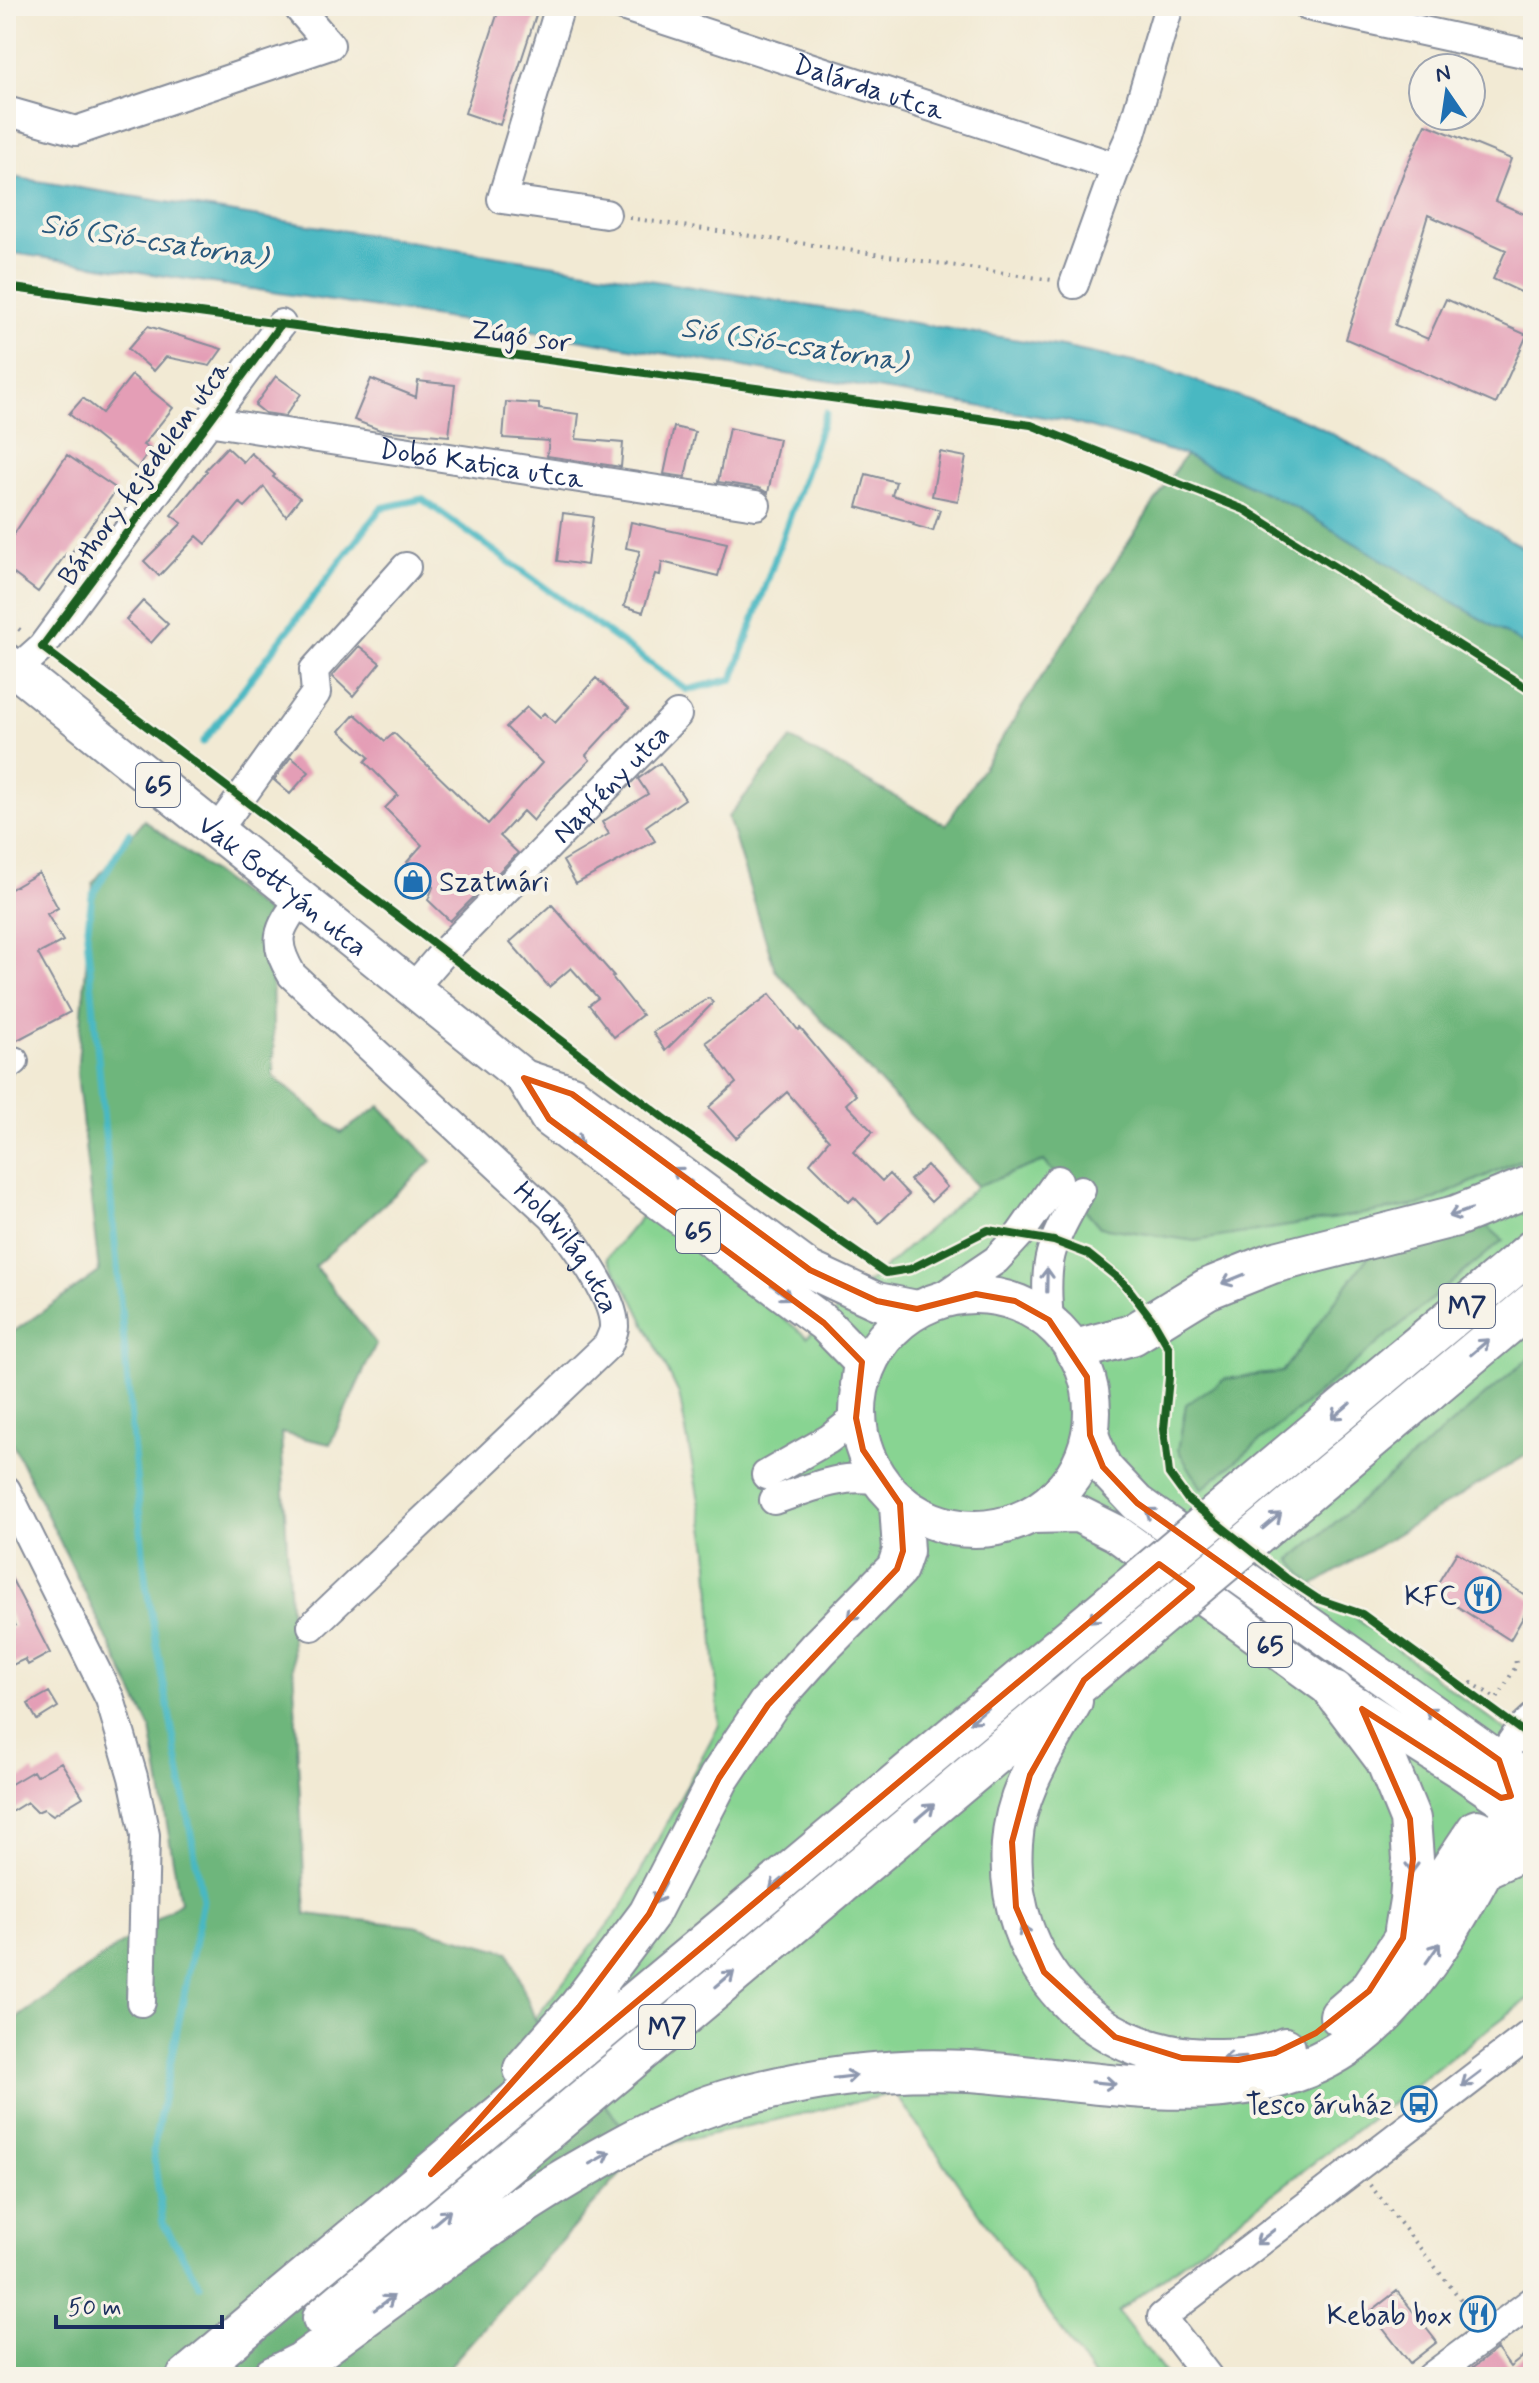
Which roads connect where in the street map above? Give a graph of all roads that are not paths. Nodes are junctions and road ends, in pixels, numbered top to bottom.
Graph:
1 (560, 6) edge
2 (622, 6) edge
3 (1169, 6) edge
4 (1308, 6) edge
5 (300, 7) edge
6 (1533, 55) edge
7 (6, 111) edge
8 (1116, 167) junction
9 (606, 214) road end
10 (1074, 284) road end
11 (281, 324) dead end
12 (207, 421) junction
13 (756, 505) dead end
14 (406, 567) dead end
15 (9, 670) edge
16 (677, 715) dead end
17 (216, 832) junction
18 (300, 900) junction
19 (412, 989) junction
20 (524, 1078) junction
21 (1533, 1185) edge
22 (1533, 1250) edge
23 (1533, 1303) edge
24 (927, 1304) junction
25 (1049, 1320) junction
26 (1075, 1350) junction
27 (858, 1402) junction
28 (1090, 1435) junction
29 (6, 1490) edge
30 (889, 1492) junction
31 (1032, 1515) junction
32 (312, 1626) dead end
33 (1084, 1680) junction
34 (1334, 1691) junction
35 (1520, 1778) edge
36 (1533, 1846) edge
37 (1484, 1868) junction
38 (1403, 1938) junction
39 (141, 2002) dead end
40 (1533, 2032) edge
41 (431, 2174) junction
42 (1533, 2301) edge
43 (187, 2377) edge
44 (253, 2377) edge
45 (273, 2377) edge
46 (1208, 2377) edge
47 (1431, 2377) edge

1 - 9 street
2 - 8 street, Dalárda utca
3 - 8 street
4 - 6 street
5 - 7 street
8 - 10 street
11 - 12 street, Báthory fejedelem utca
12 - 13 street, Dobó Katica utca
12 - 15 street, Báthory fejedelem utca
14 - 17 street
15 - 17 main road, Vak Bottyán utca / 65
16 - 19 street, Napfény utca
17 - 18 main road, Vak Bottyán utca / 65
18 - 19 main road, Vak Bottyán utca / 65
18 - 32 street, Holdvilág utca
19 - 20 main road, Vak Bottyán utca / 65
24 -> 20 main road, Vak Bottyán utca / 65
20 -> 27 main road, Vak Bottyán utca / 65
21 -> 26 highway
22 -> 41 highway, M7, bridge
33 -> 23 highway, M7, bridge
24 - 25 main road, 65
25 -> 24 street
24 - 27 main road
25 - 26 main road, 65
26 - 28 main road, 65
27 - 30 main road, 65
27 - 30 street
28 - 31 main road, 65
35 -> 28 main road, 65
29 - 39 street
30 - 31 main road, 65
30 -> 41 highway
31 - 34 main road, 65
38 -> 33 highway
44 -> 33 highway, M7
34 - 35 main road, 65
34 -> 38 highway
35 - 37 highway
35 - 38 highway
36 - 37 highway
45 -> 37 highway
40 -> 46 street
41 - 43 highway, M7
42 - 47 street

